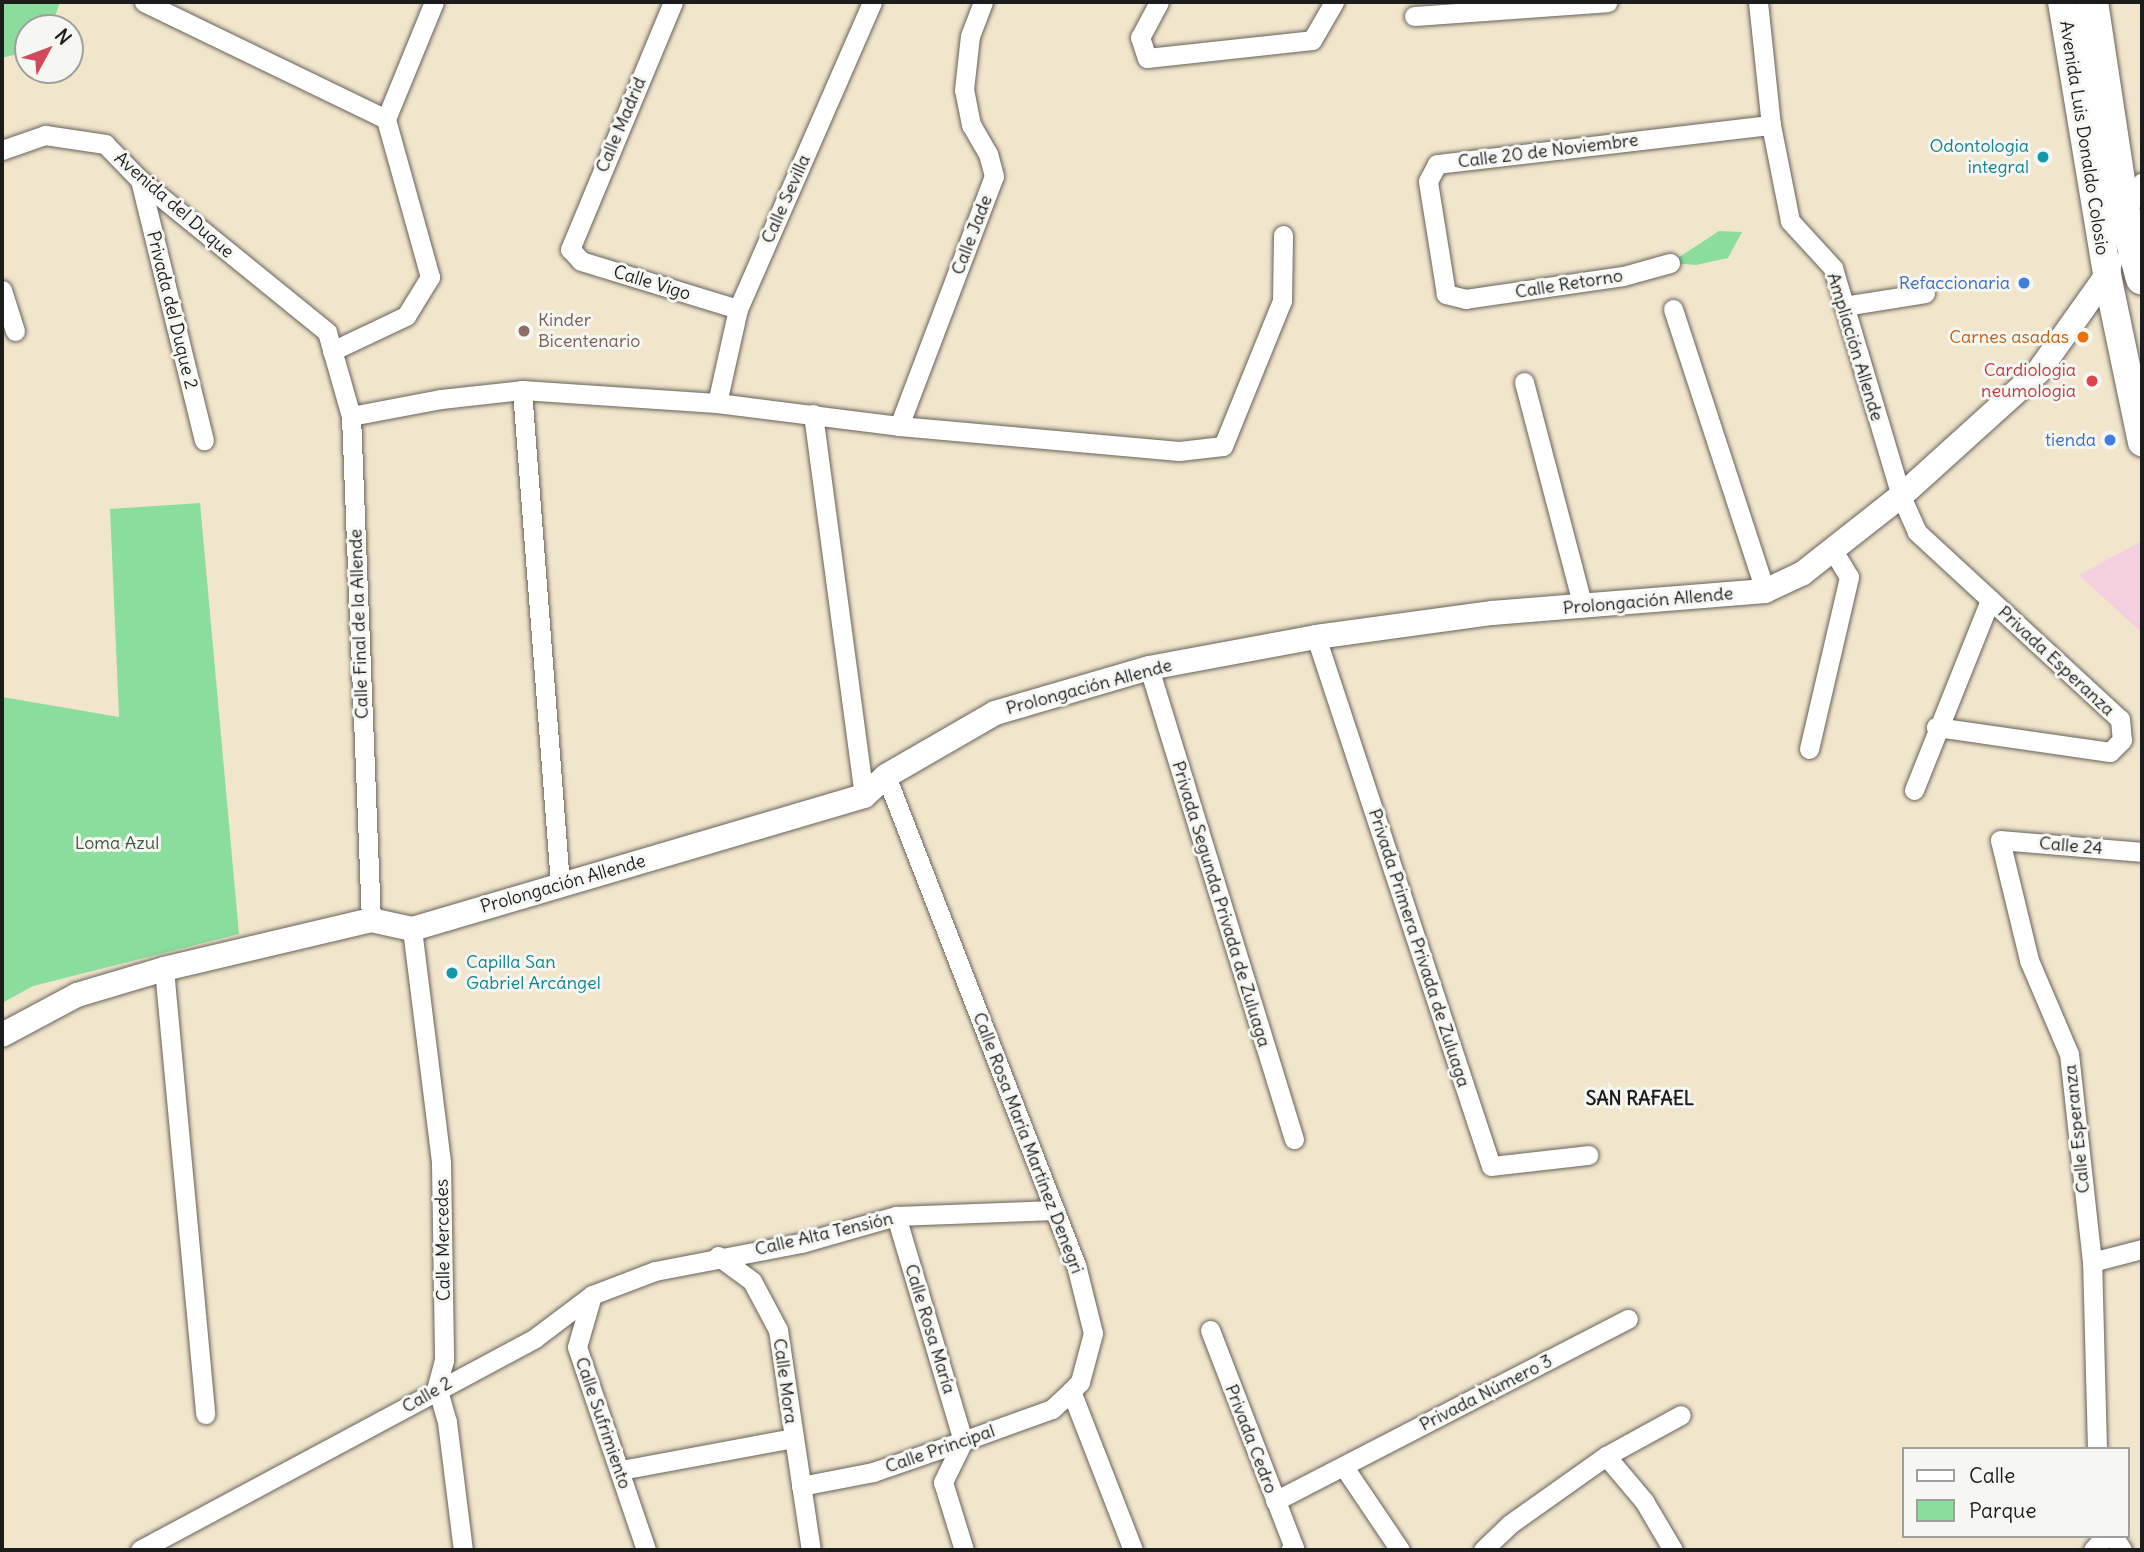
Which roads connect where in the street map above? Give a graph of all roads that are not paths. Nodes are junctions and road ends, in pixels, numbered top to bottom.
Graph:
1 (144, 2) edge
2 (434, 2) edge
3 (673, 2) edge
4 (872, 2) edge
5 (983, 2) edge
6 (1159, 2) edge
7 (1334, 2) edge
8 (1607, 2) edge
9 (1758, 2) edge
10 (2062, 2) edge
11 (2092, 2) edge
12 (180, 9) edge
13 (1415, 16) dead end
14 (386, 119) junction
15 (1771, 125) junction
16 (2, 150) edge
17 (140, 180) junction
18 (2142, 182) edge
19 (2124, 214) junction
20 (1283, 235) dead end
21 (570, 249) joint
22 (1670, 263) dead end
23 (2106, 275) junction
24 (2142, 279) edge
25 (2, 290) edge
26 (1925, 293) dead end
27 (1466, 299) joint
28 (1844, 306) junction
29 (738, 309) junction
30 (1673, 310) dead end
31 (15, 331) dead end
32 (329, 342) junction
33 (1524, 382) dead end
34 (522, 390) junction
35 (717, 403) junction
36 (813, 414) junction
37 (351, 416) junction
38 (899, 426) junction
39 (204, 440) dead end
40 (2142, 442) edge
41 (1900, 496) junction
42 (1833, 550) junction
43 (1765, 591) junction
44 (1990, 600) junction
45 (1583, 607) junction
46 (1316, 637) junction
47 (1149, 668) junction
48 (1936, 727) junction
49 (1809, 749) dead end
50 (886, 776) junction
51 (1914, 790) dead end
52 (864, 796) junction
53 (2000, 840) joint
54 (2142, 852) edge
55 (560, 885) junction
56 (372, 920) junction
57 (412, 929) junction
58 (164, 969) junction
59 (2, 1035) edge
60 (1294, 1139) dead end
61 (1588, 1155) dead end
62 (1055, 1210) junction
63 (896, 1216) junction
64 (2142, 1248) edge
65 (719, 1256) junction
66 (2092, 1262) junction
67 (592, 1295) junction
68 (1628, 1319) dead end
69 (1210, 1330) dead end
70 (437, 1387) junction
71 (1071, 1391) junction
72 (205, 1414) dead end
73 (1681, 1415) dead end
74 (794, 1438) junction
75 (963, 1441) junction
76 (2097, 1447) edge
77 (1605, 1456) junction
78 (1344, 1467) junction
79 (621, 1470) junction
80 (801, 1486) junction
81 (1275, 1502) junction
82 (1292, 1549) edge
83 (140, 1550) edge
84 (463, 1550) edge
85 (646, 1550) edge
86 (811, 1550) edge
87 (964, 1550) edge
88 (1133, 1550) edge
89 (1400, 1550) edge
90 (1483, 1550) edge
91 (1673, 1550) edge

1 - 12 street
2 - 14 street
3 - 21 street, Calle Madrid
4 - 29 street, Calle Sevilla
5 - 38 street, Calle Jade
6 - 7 street
8 - 13 street
9 - 15 street, Ampliación Allende
10 - 23 main road, Avenida Luis Donaldo Colosio
11 - 19 main road, Avenida Luis Donaldo Colosio
12 - 14 street
14 - 32 street
15 - 27 street, Calle 20 de Noviembre
15 - 28 street, Ampliación Allende
16 - 17 street, Avenida del Duque
17 - 32 street, Avenida del Duque
17 - 39 street, Privada del Duque 2
18 - 19 street
19 - 23 street, Prolongación Allende
19 - 24 main road, Avenida Luis Donaldo Colosio
20 - 38 street
21 - 29 street, Calle Vigo
22 - 27 street, Calle Retorno
23 - 40 main road, Avenida Luis Donaldo Colosio
23 - 41 street, Prolongación Allende
25 - 31 street
26 - 28 street
28 - 41 street, Ampliación Allende
29 - 35 street, Calle Sevilla
30 - 43 street
32 - 37 street, Calle Final de la Allende
33 - 45 street
34 - 35 street
34 - 37 street
34 - 55 street
35 - 36 street
36 - 38 street
36 - 52 street
37 - 56 street, Calle Final de la Allende
41 - 42 street, Prolongación Allende
41 - 44 street, Privada Esperanza
42 - 43 street, Prolongación Allende
42 - 49 street
43 - 45 street, Prolongación Allende
44 - 48 street, Privada Esperanza
44 - 48 street, Privada Esperanza
45 - 46 street, Prolongación Allende
46 - 47 street, Prolongación Allende
46 - 61 street, Privada Primera Privada de Zuluaga
47 - 50 street, Prolongación Allende
47 - 60 street, Privada Segunda Privada de Zuluaga
48 - 51 street, Privada Esperanza
50 - 52 street, Prolongación Allende
50 - 62 street, Calle Rosa María Martínez Denegri
52 - 55 street, Prolongación Allende
53 - 54 street, Calle 24
53 - 66 street, Calle Esperanza
55 - 57 street, Prolongación Allende
56 - 57 street, Prolongación Allende
56 - 58 street, Prolongación Allende
57 - 70 street, Calle Mercedes
58 - 59 street, Prolongación Allende
58 - 72 street
62 - 63 street, Calle Alta Tensión
62 - 71 street, Calle Rosa María Martínez Denegri
63 - 65 street, Calle Alta Tensión
63 - 75 street, Calle Rosa María
64 - 66 street
65 - 67 street, Calle 2
65 - 74 street, Calle Mora
66 - 76 street, Calle Esperanza
67 - 70 street, Calle 2
67 - 79 street, Calle Sufrimiento
68 - 78 street, Privada Número 3
69 - 81 street, Privada Cedro
70 - 83 street, Calle 2
70 - 84 street, Calle Mercedes
71 - 75 street, Calle Principal
71 - 88 street
73 - 77 street
74 - 79 street
74 - 80 street, Calle Mora
75 - 80 street, Calle Principal
75 - 87 street
77 - 90 street
77 - 91 street
78 - 81 street, Privada Número 3
78 - 89 street
79 - 85 street, Calle Sufrimiento
80 - 86 street, Calle Mora
81 - 82 street, Privada Cedro

